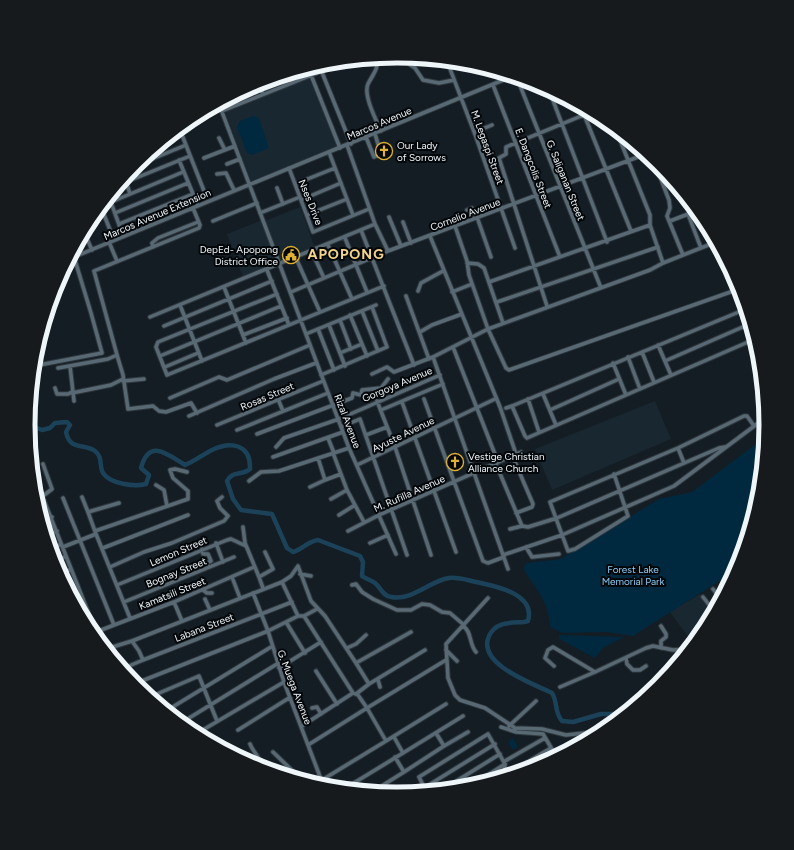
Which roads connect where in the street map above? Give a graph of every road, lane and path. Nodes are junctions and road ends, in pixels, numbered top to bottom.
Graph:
1 (408, 63) edge
2 (377, 64) edge
3 (449, 67) edge
4 (322, 71) joint
5 (311, 75) junction
6 (291, 79) edge
7 (454, 80) junction
8 (505, 80) edge
9 (293, 82) junction
10 (493, 85) junction
11 (520, 85) edge
12 (261, 90) edge
13 (263, 94) junction
14 (462, 98) junction
15 (552, 98) edge
16 (222, 111) joint
17 (584, 115) joint
18 (562, 123) junction
19 (492, 125) dead end
20 (381, 131) junction
21 (475, 132) junction
22 (539, 133) junction
23 (375, 134) junction
24 (180, 136) edge
25 (366, 137) junction
26 (219, 138) dead end
27 (620, 140) edge
28 (516, 143) junction
29 (186, 145) junction
30 (349, 145) junction
31 (236, 146) junction
32 (340, 148) junction
33 (225, 150) junction
34 (329, 152) junction
35 (190, 156) junction
36 (640, 157) edge
37 (153, 158) edge
38 (204, 158) dead end
39 (240, 159) junction
40 (179, 160) junction
41 (628, 162) junction
42 (227, 164) dead end
43 (289, 168) junction
44 (335, 168) junction
45 (606, 169) junction
46 (184, 172) junction
47 (217, 174) dead end
48 (660, 176) edge
49 (134, 177) edge
50 (583, 177) junction
51 (188, 183) junction
52 (341, 183) junction
53 (127, 184) edge
54 (250, 184) junction
55 (295, 184) junction
56 (560, 186) junction
57 (277, 188) dead end
58 (234, 190) junction
59 (130, 194) junction
60 (193, 194) junction
61 (206, 196) dead end
62 (536, 196) junction
63 (300, 199) junction
64 (347, 199) junction
65 (113, 201) edge
66 (111, 203) edge
67 (256, 203) junction
68 (283, 204) junction
69 (515, 204) junction
70 (198, 206) junction
71 (193, 208) junction
72 (369, 208) junction
73 (502, 209) junction
74 (467, 210) dead end
75 (115, 213) junction
76 (260, 213) junction
77 (104, 214) edge
78 (688, 214) joint
79 (307, 215) junction
80 (353, 215) junction
81 (389, 217) dead end
82 (476, 218) junction
83 (213, 220) dead end
84 (670, 221) junction
85 (403, 222) dead end
86 (119, 224) junction
87 (375, 224) junction
88 (650, 225) junction
89 (455, 226) junction
90 (121, 230) dead end
91 (361, 230) junction
92 (631, 231) junction
93 (112, 235) dead end
94 (430, 236) junction
95 (87, 238) edge
96 (345, 238) junction
97 (109, 242) junction
98 (607, 242) junction
99 (411, 243) junction
100 (711, 244) edge
101 (328, 245) junction
102 (401, 246) junction
103 (658, 247) junction
104 (515, 248) dead end
105 (701, 248) junction
106 (585, 249) junction
107 (92, 250) junction
108 (388, 251) junction
109 (312, 252) junction
110 (683, 255) junction
111 (77, 256) edge
112 (491, 257) dead end
113 (560, 257) junction
114 (296, 258) junction
115 (372, 258) junction
116 (117, 261) junction
117 (74, 262) edge
118 (467, 263) junction
119 (663, 263) junction
120 (279, 265) junction
121 (356, 266) junction
122 (533, 267) junction
123 (593, 269) junction
124 (267, 270) junction
125 (443, 271) junction
126 (340, 272) junction
127 (324, 278) junction
128 (272, 281) junction
129 (489, 282) junction
130 (472, 284) junction
131 (308, 286) junction
132 (384, 286) junction
133 (540, 287) junction
134 (222, 288) junction
135 (601, 288) junction
136 (418, 291) dead end
137 (733, 291) edge
138 (291, 292) junction
139 (367, 292) junction
140 (452, 292) junction
141 (277, 294) junction
142 (406, 296) dead end
143 (352, 298) junction
144 (228, 300) junction
145 (497, 302) junction
146 (180, 305) junction
147 (376, 305) dead end
148 (281, 306) junction
149 (547, 306) junction
150 (372, 307) junction
151 (362, 311) junction
152 (741, 311) edge
153 (233, 312) junction
154 (320, 312) junction
155 (462, 314) junction
156 (350, 315) junction
157 (150, 317) dead end
158 (185, 318) junction
159 (287, 318) junction
160 (300, 320) junction
161 (340, 320) junction
162 (503, 323) junction
163 (238, 324) junction
164 (289, 325) junction
165 (329, 325) junction
166 (164, 326) dead end
167 (746, 326) edge
168 (190, 329) junction
169 (318, 329) junction
170 (488, 329) junction
171 (420, 332) junction
172 (306, 334) junction
173 (243, 335) junction
174 (472, 338) junction
175 (194, 342) junction
176 (749, 342) edge
177 (246, 343) junction
178 (362, 344) junction
179 (310, 345) junction
180 (658, 345) junction
181 (453, 347) junction
182 (351, 349) junction
183 (378, 351) junction
184 (642, 352) junction
185 (198, 353) junction
186 (340, 353) junction
187 (117, 355) junction
188 (160, 356) junction
189 (367, 356) junction
190 (628, 357) junction
191 (431, 358) junction
192 (202, 361) junction
193 (665, 361) junction
194 (316, 363) junction
195 (613, 363) junction
196 (40, 365) edge
197 (414, 365) junction
198 (70, 366) junction
199 (345, 366) junction
200 (165, 367) junction
201 (58, 368) dead end
202 (334, 370) junction
203 (372, 374) dead end
204 (321, 375) junction
205 (440, 375) junction
206 (671, 375) junction
207 (144, 379) dead end
208 (388, 379) dead end
209 (619, 379) junction
210 (123, 380) junction
211 (323, 381) junction
212 (654, 382) junction
213 (443, 384) junction
214 (55, 388) dead end
215 (640, 389) junction
216 (72, 392) junction
217 (328, 393) junction
218 (542, 394) junction
219 (626, 395) junction
220 (170, 398) dead end
221 (495, 398) junction
222 (278, 399) junction
223 (424, 399) dead end
224 (528, 399) junction
225 (74, 401) dead end
226 (377, 401) junction
227 (402, 402) junction
228 (333, 405) junction
229 (512, 406) junction
230 (476, 407) junction
231 (506, 408) dead end
232 (381, 410) junction
233 (550, 410) junction
234 (283, 411) junction
235 (197, 413) junction
236 (189, 416) dead end
237 (456, 417) junction
238 (338, 419) junction
239 (759, 422) edge
240 (556, 425) junction
241 (217, 426) dead end
242 (341, 426) junction
243 (754, 426) junction
244 (435, 427) junction
245 (387, 428) junction
246 (237, 430) dead end
247 (343, 432) junction
248 (539, 432) junction
249 (257, 434) dead end
250 (366, 435) junction
251 (415, 437) junction
252 (328, 438) junction
253 (276, 447) dead end
254 (395, 447) junction
255 (726, 447) junction
256 (349, 448) junction
257 (678, 448) junction
258 (521, 452) dead end
259 (333, 453) junction
260 (514, 455) junction
261 (374, 456) junction
262 (273, 457) dead end
263 (318, 458) junction
264 (497, 463) junction
265 (684, 463) junction
266 (43, 464) dead end
267 (357, 465) junction
268 (187, 472) dead end
269 (475, 473) junction
270 (341, 474) junction
271 (614, 474) junction
272 (325, 480) junction
273 (249, 481) dead end
274 (454, 482) junction
275 (156, 485) dead end
276 (310, 487) dead end
277 (347, 490) junction
278 (434, 491) junction
279 (621, 491) junction
280 (42, 495) joint
281 (222, 497) dead end
282 (64, 498) dead end
283 (82, 498) dead end
284 (331, 498) dead end
285 (412, 500) junction
286 (119, 503) dead end
287 (167, 506) junction
288 (355, 506) junction
289 (626, 507) junction
290 (392, 510) junction
291 (88, 512) junction
292 (516, 513) junction
293 (379, 514) junction
294 (188, 515) dead end
295 (339, 515) dead end
296 (52, 517) junction
297 (557, 518) junction
298 (47, 519) edge
299 (364, 522) junction
300 (522, 526) junction
301 (243, 527) dead end
302 (510, 529) dead end
303 (348, 530) dead end
304 (57, 531) junction
305 (96, 532) junction
306 (52, 533) edge
307 (388, 535) junction
308 (562, 535) junction
309 (81, 540) junction
310 (216, 543) junction
311 (370, 543) dead end
312 (403, 544) junction
313 (62, 546) junction
314 (246, 546) junction
315 (393, 546) junction
316 (57, 547) edge
317 (526, 547) junction
318 (103, 548) junction
319 (202, 549) junction
320 (265, 552) dead end
321 (456, 552) dead end
322 (396, 554) dead end
323 (559, 554) dead end
324 (407, 555) dead end
325 (431, 555) dead end
326 (66, 556) junction
327 (504, 556) junction
328 (234, 557) dead end
329 (61, 559) edge
330 (223, 562) junction
331 (110, 566) junction
332 (208, 567) junction
333 (254, 567) junction
334 (71, 569) junction
335 (508, 569) dead end
336 (66, 571) edge
337 (300, 574) junction
338 (311, 576) dead end
339 (232, 577) junction
340 (258, 577) junction
341 (282, 582) junction
342 (117, 585) junction
343 (352, 585) dead end
344 (263, 588) junction
345 (714, 589) dead end
346 (203, 590) junction
347 (212, 593) dead end
348 (253, 593) junction
349 (718, 594) edge
350 (703, 597) dead end
351 (240, 598) junction
352 (488, 598) dead end
353 (205, 599) dead end
354 (124, 602) junction
355 (174, 602) junction
356 (292, 602) junction
357 (711, 607) edge
358 (317, 609) junction
359 (210, 610) junction
360 (262, 614) junction
361 (298, 616) junction
362 (304, 616) junction
363 (90, 617) edge
364 (130, 618) junction
365 (182, 621) junction
366 (286, 622) junction
367 (114, 625) junction
368 (464, 625) junction
369 (661, 626) dead end
370 (99, 631) edge
371 (268, 631) junction
372 (411, 632) dead end
373 (366, 635) dead end
374 (132, 641) junction
375 (321, 642) junction
376 (112, 647) edge
377 (271, 647) junction
378 (347, 648) junction
379 (661, 648) junction
380 (425, 650) dead end
381 (446, 650) junction
382 (680, 650) edge
383 (476, 652) dead end
384 (305, 653) junction
385 (626, 658) junction
386 (143, 660) junction
387 (446, 660) junction
388 (457, 662) dead end
389 (356, 663) junction
390 (277, 664) junction
391 (554, 666) dead end
392 (646, 666) dead end
393 (127, 667) edge
394 (279, 668) junction
395 (316, 671) dead end
396 (595, 672) junction
397 (378, 680) junction
398 (141, 681) edge
399 (284, 682) junction
400 (369, 684) junction
401 (380, 687) dead end
402 (204, 688) junction
403 (560, 688) dead end
404 (355, 693) junction
405 (155, 695) edge
406 (289, 698) junction
407 (536, 701) dead end
408 (211, 704) junction
409 (337, 704) junction
410 (446, 704) dead end
411 (171, 707) edge
412 (312, 708) dead end
413 (367, 708) junction
414 (321, 714) junction
415 (463, 716) dead end
416 (187, 719) edge
417 (217, 721) junction
418 (302, 726) junction
419 (509, 726) junction
420 (501, 727) dead end
421 (202, 730) edge
422 (238, 730) dead end
423 (468, 732) dead end
424 (436, 733) junction
425 (588, 733) edge
426 (394, 737) junction
427 (545, 738) junction
428 (386, 741) junction
429 (250, 744) dead end
430 (308, 744) junction
431 (495, 744) junction
432 (444, 746) junction
433 (551, 748) junction
434 (273, 752) dead end
435 (553, 752) edge
436 (403, 753) junction
437 (500, 754) junction
438 (395, 757) junction
439 (260, 760) edge
440 (505, 762) junction
441 (526, 763) edge
442 (504, 771) edge
443 (293, 772) edge
444 (404, 772) junction
445 (483, 777) edge
446 (319, 779) edge
447 (327, 780) edge
448 (454, 782) edge
449 (352, 784) edge
450 (433, 785) edge
451 (381, 786) edge
452 (423, 786) edge

1 - 7 street
2 - 20 street
3 - 7 street, M. Legaspi Street
4 - 5 street
4 - 30 street
5 - 9 street
5 - 32 street
6 - 9 street
7 - 14 street, M. Legaspi Street
8 - 10 street, Marcos Avenue
9 - 13 street
10 - 14 street, Marcos Avenue
10 - 28 street, E. Dangcolis Street
11 - 22 street, G. Saliganan Street
12 - 13 street
13 - 16 street
14 - 20 street, Marcos Avenue
14 - 21 street, M. Legaspi Street
15 - 18 street
16 - 31 street
17 - 18 street
17 - 45 street
18 - 22 street
18 - 50 street
19 - 21 street
20 - 23 street, Marcos Avenue
21 - 73 street, M. Legaspi Street
22 - 28 street
22 - 56 street, G. Saliganan Street
23 - 25 street, Marcos Avenue
23 - 25 street
24 - 29 street
25 - 30 street, Marcos Avenue
26 - 33 street
27 - 41 street
28 - 62 street, E. Dangcolis Street
28 - 69 street
29 - 35 street
29 - 37 street
30 - 32 street, Marcos Avenue
30 - 72 street
31 - 33 street
31 - 39 street
32 - 34 street, Marcos Avenue
33 - 38 street
34 - 43 street, Marcos Avenue
34 - 44 street
35 - 40 street
35 - 61 street
36 - 41 street, Cornelio Avenue
39 - 42 street
39 - 54 street
40 - 46 street
40 - 49 street
41 - 45 street, Cornelio Avenue
41 - 88 street
43 - 54 street, Marcos Avenue
43 - 55 street, Nses Drive
44 - 52 street
44 - 55 street
45 - 50 street, Cornelio Avenue
45 - 92 street
46 - 51 street
46 - 59 street
47 - 58 street
48 - 84 street
50 - 56 street, Cornelio Avenue
50 - 98 street
51 - 60 street
51 - 75 street
52 - 63 street
52 - 64 street
53 - 59 street
54 - 58 street, Marcos Avenue Extension
54 - 67 street, Rizal Avenue
55 - 63 street, Nses Drive
56 - 62 street, Cornelio Avenue
56 - 106 street, G. Saliganan Street
57 - 68 street
58 - 70 street, Marcos Avenue Extension
59 - 65 street
60 - 70 street
60 - 86 street
62 - 69 street, Cornelio Avenue
62 - 113 street, E. Dangcolis Street
63 - 68 street
63 - 79 street, Nses Drive
64 - 79 street
64 - 80 street
66 - 75 street
67 - 76 street, Rizal Avenue
67 - 83 street
68 - 76 street
69 - 73 street, Cornelio Avenue
69 - 122 street
70 - 71 street, Marcos Avenue Extension
71 - 97 street, Marcos Avenue Extension
71 - 116 street
72 - 80 street, Nses Drive
72 - 87 street
73 - 82 street, Cornelio Avenue
73 - 104 street, M. Legaspi Street
74 - 82 street
75 - 86 street
76 - 120 street, Rizal Avenue
77 - 93 street
78 - 84 street
78 - 105 street
79 - 80 street, Nses Drive
81 - 102 street
82 - 89 street, Cornelio Avenue
82 - 112 street
84 - 110 street
85 - 99 street
86 - 90 street
87 - 91 street
87 - 108 street
88 - 92 street
88 - 103 street
89 - 94 street, Cornelio Avenue
89 - 118 street
91 - 96 street
91 - 115 street
92 - 98 street
94 - 99 street, Cornelio Avenue
94 - 125 street
95 - 107 street
96 - 101 street
96 - 121 street
97 - 107 street, Marcos Avenue Extension
97 - 116 street
98 - 106 street
99 - 102 street, Cornelio Avenue
100 - 105 street
101 - 109 street
101 - 126 street
102 - 108 street, Cornelio Avenue
103 - 119 street
103 - 123 street
105 - 110 street
106 - 113 street
106 - 123 street, G. Saliganan Street
107 - 111 street, Marcos Avenue Extension
108 - 115 street, Cornelio Avenue
109 - 114 street
109 - 127 street
110 - 119 street
113 - 122 street
114 - 120 street
114 - 131 street
115 - 121 street, Cornelio Avenue
115 - 132 street
116 - 187 street
117 - 196 street
118 - 129 street
118 - 130 street
119 - 135 street
120 - 124 street
120 - 138 street, Rizal Avenue
121 - 126 street, Cornelio Avenue
121 - 139 street
122 - 129 street
122 - 133 street
123 - 133 street
123 - 135 street, G. Saliganan Street
124 - 128 street
124 - 134 street
125 - 136 street
125 - 140 street
126 - 127 street, Cornelio Avenue
126 - 143 street
127 - 131 street, Cornelio Avenue
128 - 141 street
128 - 144 street
129 - 145 street
130 - 140 street
130 - 170 street
131 - 138 street, Cornelio Avenue
131 - 154 street
132 - 139 street
132 - 197 street
133 - 145 street
133 - 149 street
134 - 144 street
134 - 146 street
135 - 149 street
137 - 170 street
138 - 160 street, Rizal Avenue
139 - 143 street
140 - 155 street
141 - 148 street
141 - 153 street
142 - 171 street
143 - 154 street
144 - 153 street
144 - 158 street
145 - 162 street
146 - 157 street
146 - 158 street
147 - 150 street
148 - 159 street
148 - 163 street
149 - 162 street
150 - 151 street
150 - 183 street
151 - 156 street
151 - 183 street
152 - 180 street
153 - 163 street
153 - 168 street
154 - 160 street
155 - 171 street
155 - 174 street
156 - 161 street
156 - 178 street
158 - 166 street
158 - 168 street
159 - 164 street
159 - 173 street
160 - 164 street
160 - 172 street, Rizal Avenue
161 - 165 street
161 - 182 street
162 - 170 street
163 - 173 street
163 - 175 street
164 - 177 street
165 - 169 street
165 - 186 street
167 - 193 street
168 - 175 street
168 - 188 street
169 - 172 street
169 - 202 street
170 - 174 street
171 - 191 street
172 - 179 street, Rizal Avenue
173 - 177 street
174 - 181 street
174 - 221 street
175 - 185 street
175 - 188 street
176 - 206 street
177 - 192 street
178 - 182 street
178 - 189 street
179 - 194 street, Rizal Avenue
179 - 220 street
180 - 184 street
180 - 193 street
181 - 191 street
181 - 230 street
182 - 186 street
183 - 189 street
184 - 190 street
184 - 212 street
185 - 192 street
185 - 200 street
186 - 199 street
187 - 198 street
187 - 210 street
188 - 200 street
189 - 199 street
190 - 195 street
190 - 215 street
191 - 197 street
191 - 205 street
192 - 200 street
193 - 206 street
194 - 204 street, Rizal Avenue
194 - 235 street
195 - 209 street
195 - 218 street
197 - 203 street
198 - 201 street
198 - 216 street
199 - 202 street
202 - 204 street
204 - 211 street, Rizal Avenue
205 - 213 street
205 - 226 street, Gorgoya Avenue
206 - 212 street
207 - 210 street
208 - 228 street
209 - 219 street
209 - 233 street
210 - 216 street
210 - 235 street
211 - 217 street, Rizal Avenue
211 - 222 street, Rosas Street
212 - 215 street
213 - 227 street
213 - 237 street
214 - 216 street
215 - 219 street
216 - 225 street
217 - 228 street, Rizal Avenue
217 - 234 street
218 - 224 street
218 - 233 street
219 - 240 street
221 - 230 street, Ayuste Avenue
221 - 260 street
222 - 234 street
222 - 241 street, Rosas Street
223 - 244 street
224 - 229 street
224 - 248 street
226 - 232 street
226 - 238 street, Gorgoya Avenue
227 - 232 street
227 - 251 street
228 - 238 street, Rizal Avenue
228 - 249 street
229 - 231 street
229 - 248 street
230 - 237 street, Ayuste Avenue
230 - 264 street
232 - 245 street
233 - 240 street
234 - 246 street
235 - 236 street
237 - 244 street, Ayuste Avenue
237 - 269 street
238 - 242 street, Rizal Avenue
238 - 253 street, Gorgoya Avenue
239 - 243 street
240 - 248 street
242 - 247 street, Rizal Avenue
242 - 250 street
243 - 255 street
243 - 257 street
244 - 251 street, Ayuste Avenue
244 - 274 street
245 - 250 street
245 - 254 street
247 - 252 street
247 - 256 street, Rizal Avenue
250 - 261 street
251 - 254 street, Ayuste Avenue
251 - 278 street
252 - 259 street
252 - 262 street
254 - 261 street, Ayuste Avenue
254 - 285 street
255 - 265 street
255 - 289 street
256 - 259 street
256 - 267 street, Rizal Avenue
257 - 265 street
257 - 271 street
258 - 260 street, M. Rufilla Avenue
259 - 263 street
259 - 270 street
260 - 264 street, M. Rufilla Avenue
260 - 292 street
261 - 267 street, Ayuste Avenue
261 - 290 street
263 - 272 street
263 - 273 street
264 - 269 street, M. Rufilla Avenue
264 - 292 street
265 - 279 street
266 - 280 street
267 - 293 street, Rizal Avenue
268 - 287 street
269 - 274 street, M. Rufilla Avenue
269 - 327 street
270 - 272 street
270 - 277 street
271 - 279 street
271 - 297 street
272 - 276 street
274 - 278 street, M. Rufilla Avenue
274 - 327 street
275 - 287 street
277 - 284 street
277 - 288 street
278 - 285 street, M. Rufilla Avenue
278 - 321 street
279 - 289 street
279 - 297 street
280 - 296 street
281 - 331 street
282 - 309 street
283 - 291 street
285 - 290 street, M. Rufilla Avenue
285 - 325 street
286 - 291 street
287 - 305 street
288 - 295 street
288 - 299 street
289 - 308 street
289 - 308 street
290 - 293 street, M. Rufilla Avenue
290 - 312 street
291 - 305 street
292 - 300 street
293 - 299 street, M. Rufilla Avenue
293 - 307 street, Rizal Avenue
294 - 318 street
296 - 298 street
296 - 304 street
297 - 300 street
297 - 308 street
299 - 303 street, M. Rufilla Avenue
300 - 302 street
301 - 314 street
304 - 306 street
304 - 313 street
305 - 309 street
305 - 318 street
307 - 311 street
307 - 315 street, Rizal Avenue
308 - 317 street
309 - 313 street
309 - 367 street
310 - 314 street, Lemon Street
310 - 319 street, Lemon Street
310 - 330 street
312 - 315 street
312 - 324 street
313 - 316 street
313 - 326 street
314 - 333 street
315 - 322 street, Rizal Avenue
317 - 323 street
317 - 327 street
318 - 331 street
319 - 332 street
319 - 342 street, Lemon Street
320 - 340 street
326 - 329 street
326 - 334 street
327 - 335 street
328 - 330 street, Bognay Street
330 - 332 street, Bognay Street
331 - 342 street
332 - 354 street, Bognay Street
333 - 339 street, Kamatsili Street
333 - 340 street
334 - 336 street
334 - 363 street
337 - 338 street
337 - 341 street
337 - 358 street
339 - 346 street, Kamatsili Street
339 - 351 street
340 - 344 street
341 - 344 street
341 - 356 street
342 - 354 street
343 - 368 street
344 - 348 street
345 - 349 street
346 - 347 street
346 - 355 street, Kamatsili Street
348 - 351 street
348 - 360 street, G. Muega Avenue
350 - 357 street
351 - 359 street
352 - 368 street
353 - 359 street
354 - 364 street
355 - 364 street, Kamatsili Street
355 - 365 street
356 - 360 street, Labana Street
356 - 361 street
358 - 362 street
358 - 378 street
359 - 365 street
360 - 371 street, G. Muega Avenue
360 - 386 street, Labana Street
361 - 362 street
361 - 366 street
362 - 375 street
364 - 367 street, Kamatsili Street
365 - 374 street
366 - 371 street
366 - 384 street
367 - 370 street, Kamatsili Street
368 - 381 street
368 - 383 street
369 - 379 street
371 - 377 street, G. Muega Avenue
371 - 398 street
372 - 389 street
373 - 378 street
374 - 376 street
374 - 386 street
375 - 384 street
375 - 404 street
377 - 390 street, G. Muega Avenue
377 - 402 street
378 - 389 street
379 - 382 street
379 - 385 street
380 - 397 street
381 - 387 street
381 - 388 street
384 - 394 street
385 - 392 street
385 - 396 street
386 - 393 street, Labana Street
387 - 413 street
387 - 419 street
389 - 400 street
390 - 394 street, G. Muega Avenue
390 - 408 street
391 - 396 street
394 - 399 street, G. Muega Avenue
395 - 409 street
396 - 403 street
397 - 400 street
397 - 401 street
399 - 406 street, G. Muega Avenue
399 - 417 street
400 - 404 street
402 - 405 street
402 - 408 street
402 - 411 street
404 - 409 street
404 - 413 street
406 - 418 street, G. Muega Avenue
406 - 422 street
407 - 419 street
408 - 416 street
408 - 417 street
409 - 414 street
410 - 426 street
412 - 414 street
413 - 428 street
413 - 430 street
414 - 418 street
415 - 424 street
417 - 421 street
418 - 430 street, G. Muega Avenue
419 - 425 street
420 - 427 street
423 - 432 street
424 - 432 street
424 - 436 street
426 - 428 street
426 - 436 street
427 - 433 street
427 - 440 street
428 - 447 street
429 - 439 street
430 - 446 street, G. Muega Avenue
431 - 437 street
431 - 450 street
431 - 452 street
432 - 444 street
433 - 435 street
433 - 441 street
434 - 443 street
436 - 438 street
437 - 440 street
437 - 448 street
438 - 444 street
438 - 449 street
440 - 442 street
440 - 445 street
444 - 451 street

